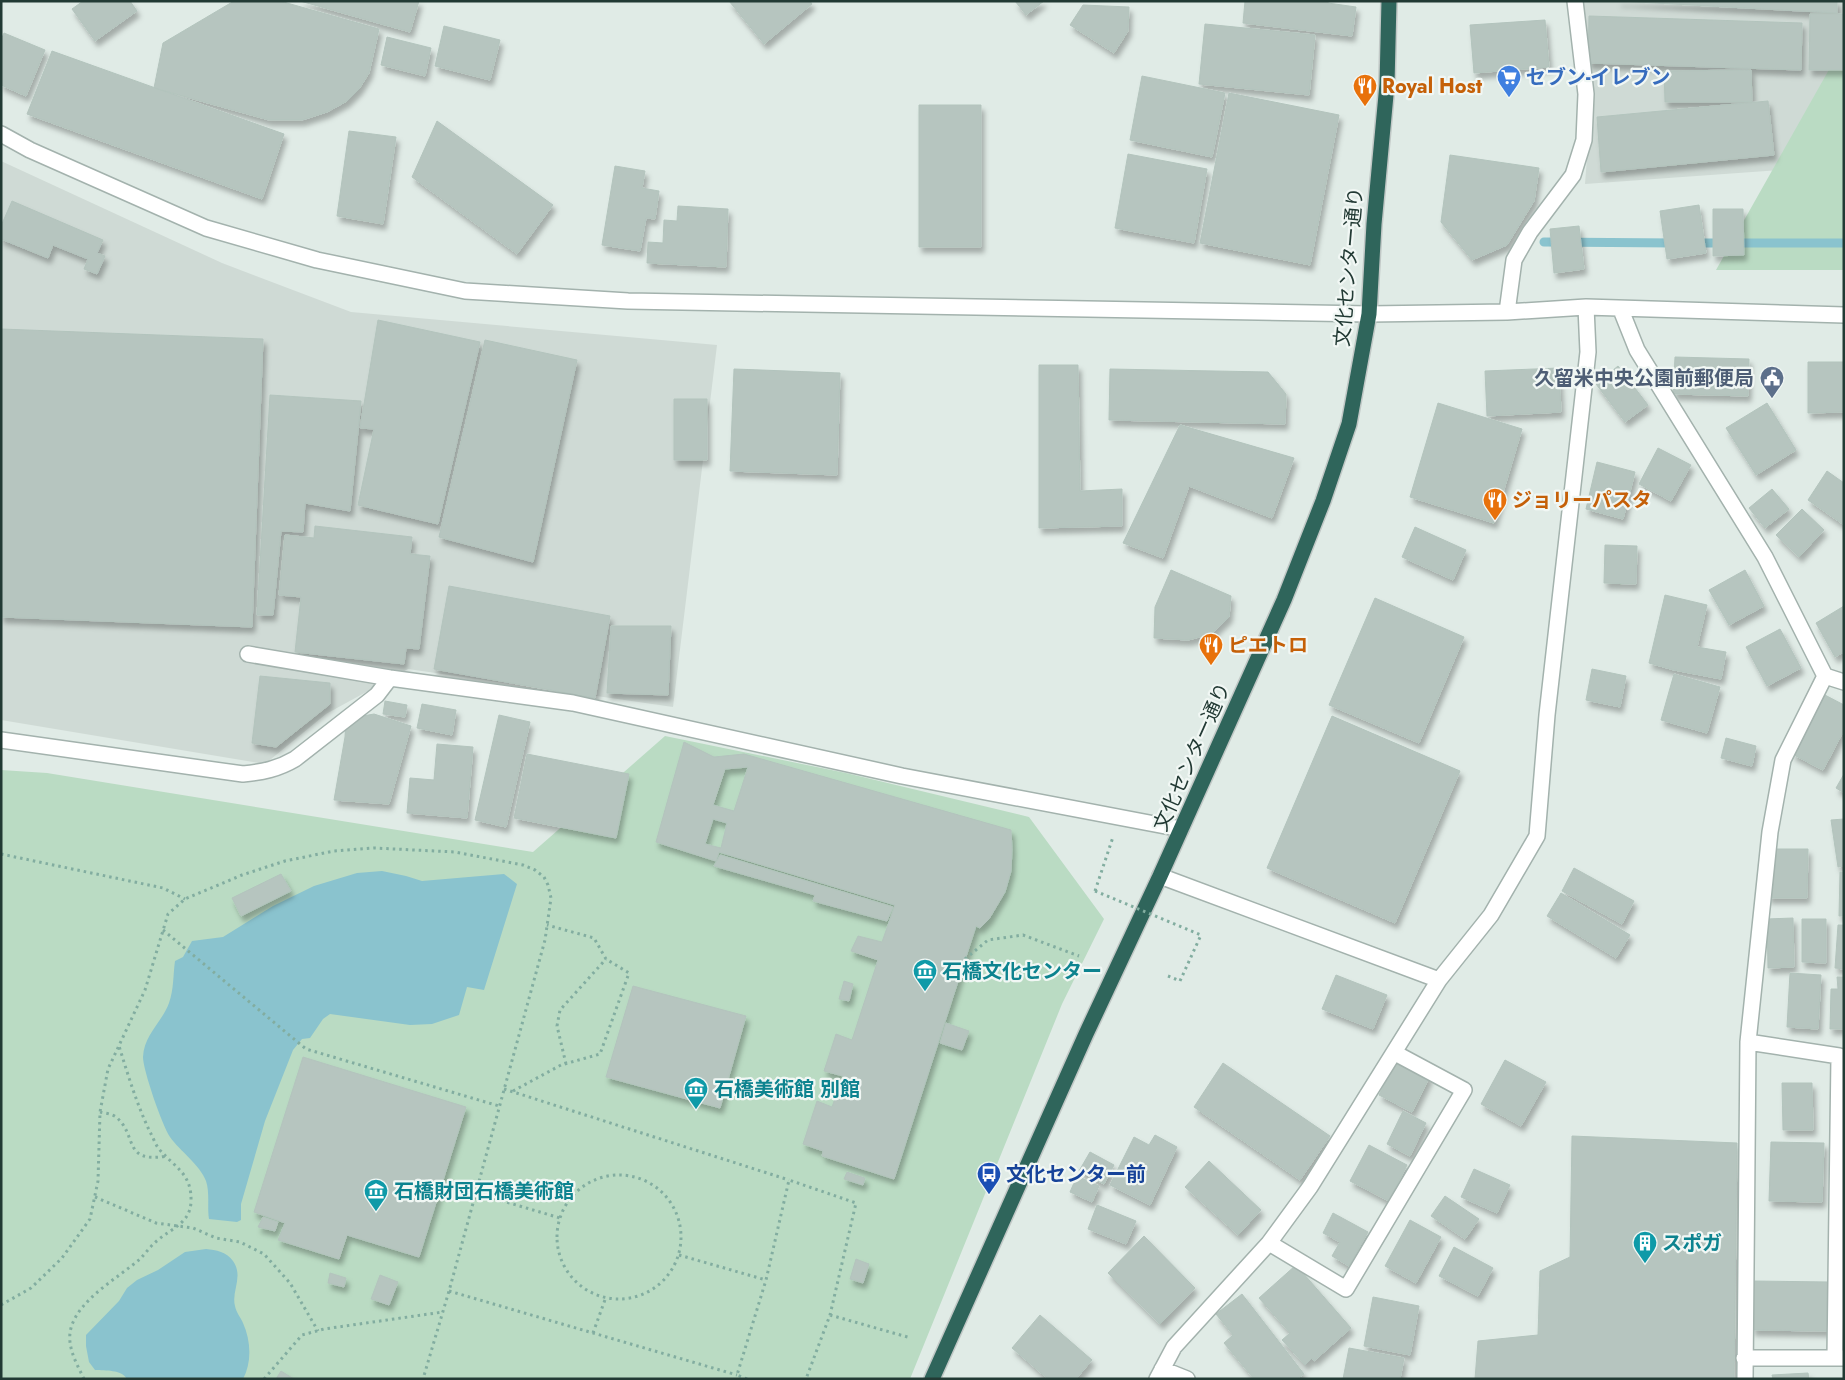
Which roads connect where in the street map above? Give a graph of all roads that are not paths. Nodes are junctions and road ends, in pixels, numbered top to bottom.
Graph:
1 (1390, 1) edge
2 (1575, 1) edge
3 (1, 134) edge
4 (1586, 307) junction
5 (1621, 310) junction
6 (1507, 312) junction
7 (1369, 314) junction
8 (1844, 315) edge
9 (248, 654) dead end
10 (1825, 676) junction
11 (390, 678) junction
12 (1844, 682) edge
13 (1, 740) edge
14 (1181, 829) junction
15 (1160, 876) junction
16 (1439, 980) junction
17 (1748, 1042) junction
18 (1395, 1053) junction
19 (1269, 1243) junction
20 (1744, 1358) junction
21 (1840, 1358) edge
22 (1159, 1374) edge
23 (932, 1379) edge
24 (1187, 1379) edge
25 (1745, 1379) edge

1 - 7 highway, 文化センター通り
2 - 6 street
3 - 7 street
4 - 5 street
4 - 6 street
4 - 16 street
5 - 8 street
5 - 10 street
6 - 7 street
7 - 14 highway, 文化センター通り
9 - 11 street
10 - 12 street
10 - 17 street
11 - 13 street
11 - 14 street
14 - 15 highway, 文化センター通り
15 - 16 street
15 - 23 highway, 文化センター通り
16 - 18 street
17 - 20 street
17 - 21 street
18 - 19 street
18 - 19 street
19 - 22 street
20 - 21 street
20 - 25 street
22 - 24 street

